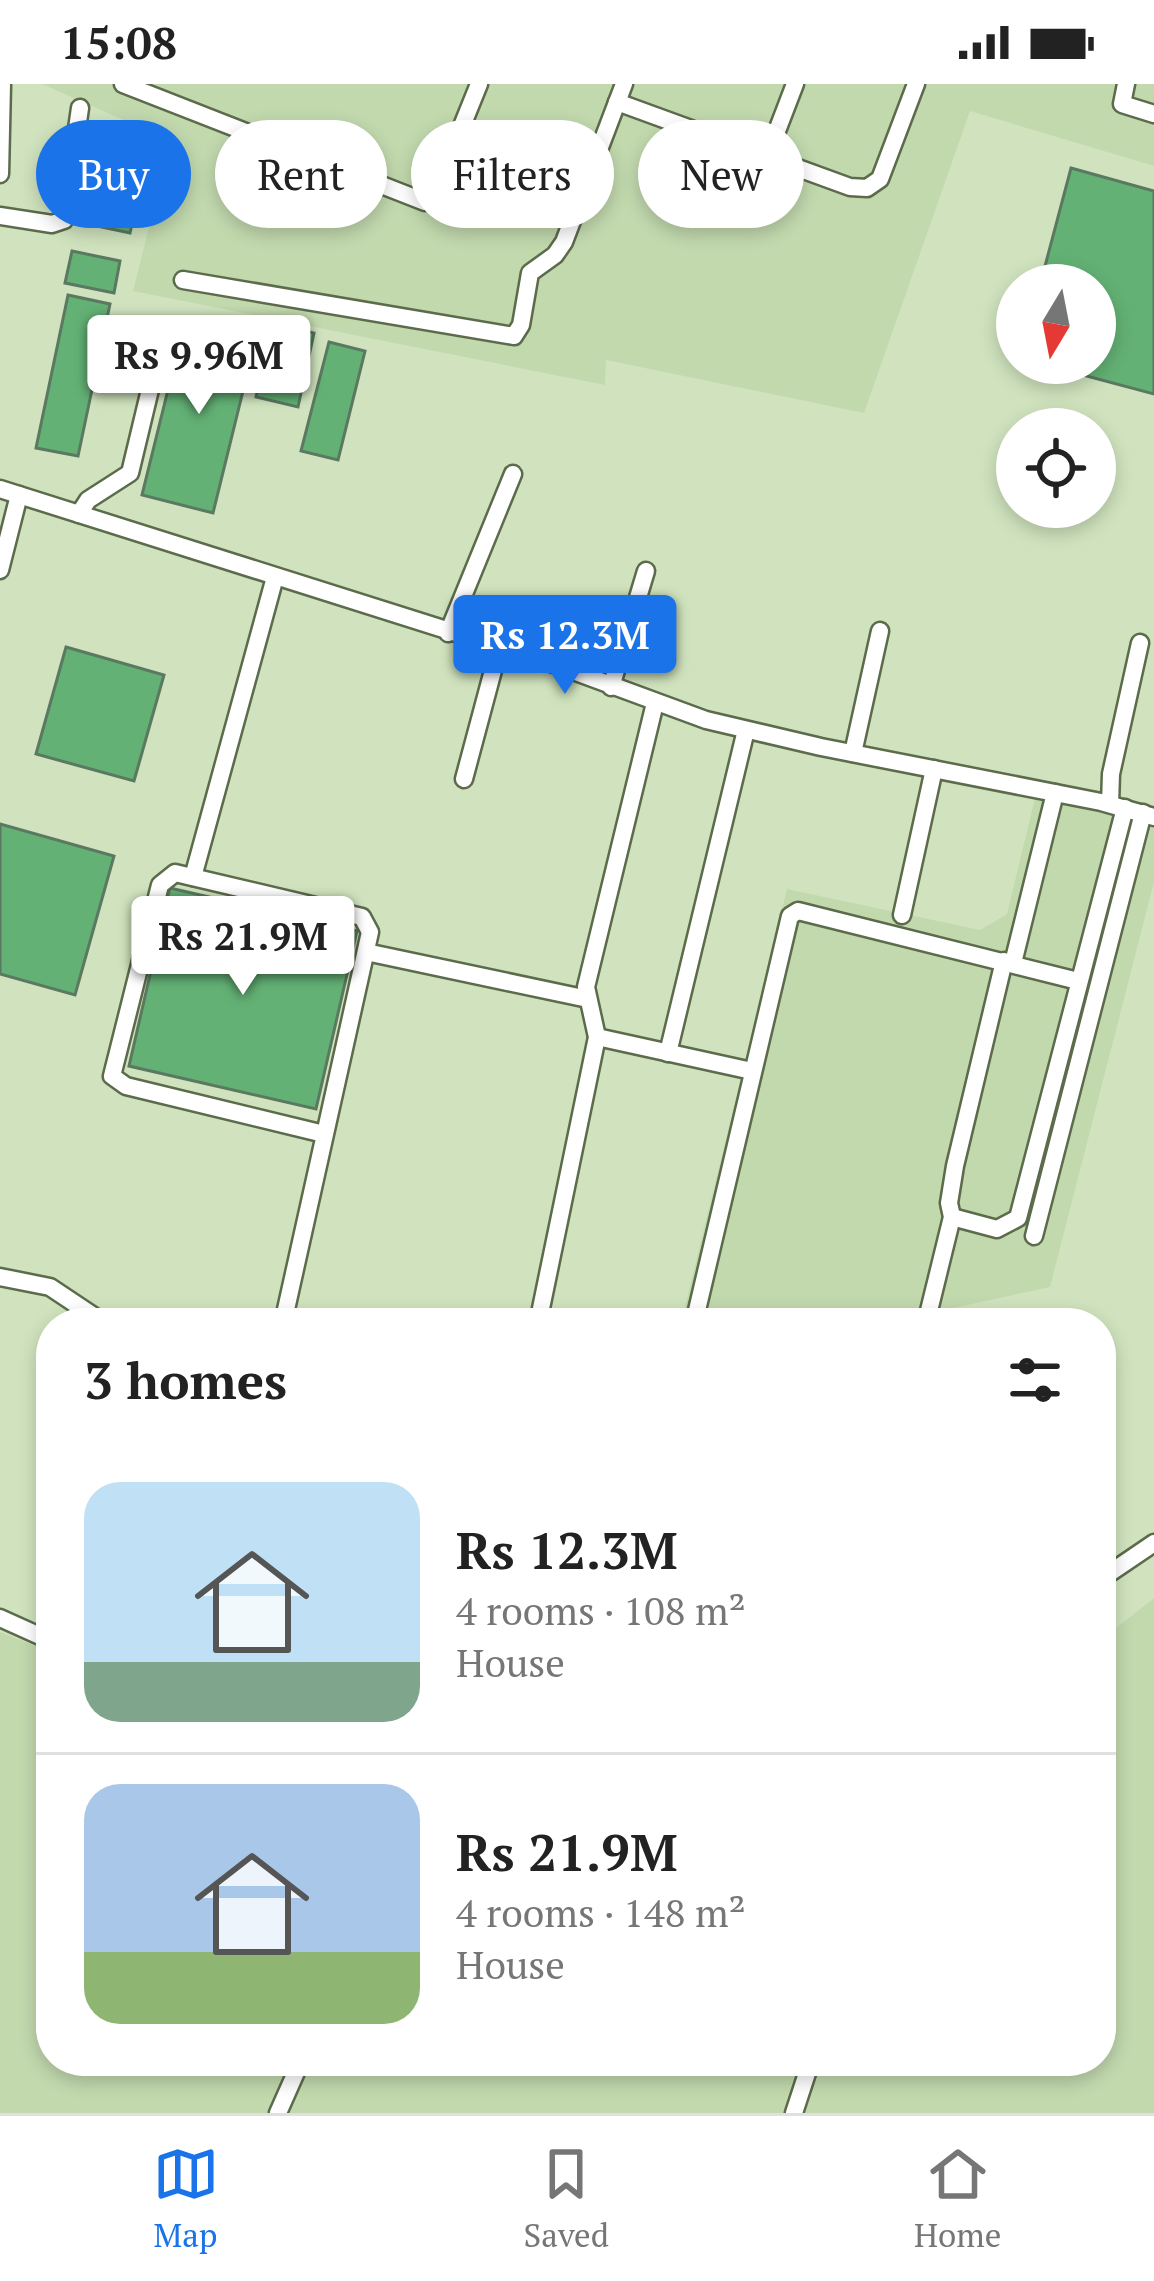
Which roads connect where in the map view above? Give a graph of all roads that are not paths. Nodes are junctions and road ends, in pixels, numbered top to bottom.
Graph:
1 (2, 84) edge
2 (123, 84) edge
3 (479, 84) edge
4 (795, 84) edge
5 (916, 84) edge
6 (1126, 84) edge
7 (621, 93) edge
8 (80, 108) dead end
9 (1154, 114) edge
10 (683, 120) edge
11 (781, 120) edge
12 (804, 171) edge
13 (0, 174) edge
14 (0, 217) edge
15 (183, 280) dead end
16 (153, 377) dead end
17 (513, 474) dead end
18 (0, 489) edge
19 (19, 495) junction
20 (79, 514) junction
21 (0, 570) edge
22 (646, 571) dead end
23 (275, 578) junction
24 (880, 631) dead end
25 (448, 633) junction
26 (1140, 643) dead end
27 (499, 648) junction
28 (610, 687) junction
29 (655, 703) junction
30 (746, 730) junction
31 (853, 753) junction
32 (934, 769) junction
33 (464, 779) dead end
34 (1055, 793) junction
35 (1133, 811) edge
36 (193, 877) junction
37 (902, 914) dead end
38 (366, 952) junction
39 (1008, 962) junction
40 (1078, 981) junction
41 (588, 999) junction
42 (597, 1037) junction
43 (668, 1052) junction
44 (752, 1071) junction
45 (324, 1134) junction
46 (952, 1217) junction
47 (1034, 1236) dead end
48 (0, 1277) edge
49 (82, 1308) edge
50 (286, 1308) edge
51 (541, 1308) edge
52 (697, 1308) edge
53 (930, 1308) edge
54 (1154, 1543) edge
55 (1116, 1569) edge
56 (0, 1618) edge
57 (36, 1634) edge
58 (294, 2076) edge
59 (806, 2076) edge
60 (278, 2113) edge
61 (794, 2113) edge

1 - 13 street
2 - 3 street
4 - 11 street
5 - 12 street
6 - 9 street
7 - 10 street
7 - 15 street
8 - 14 street
16 - 20 street
17 - 25 street
18 - 19 street
19 - 20 street
19 - 21 street
20 - 23 street
22 - 28 street
23 - 25 street
23 - 36 street
24 - 31 street
25 - 27 street
26 - 35 street
27 - 28 street
27 - 33 street
28 - 29 street
29 - 30 street
29 - 41 street
30 - 31 street
30 - 43 street
31 - 32 street
32 - 34 street
32 - 37 street
34 - 35 street
34 - 39 street
35 - 40 street
35 - 47 street
36 - 38 street
36 - 45 street
38 - 41 street
38 - 45 street
39 - 40 street
39 - 44 street
39 - 46 street
40 - 46 street
41 - 42 street
42 - 43 street
42 - 51 street
43 - 44 street
44 - 52 street
45 - 50 street
46 - 53 street
48 - 49 street
54 - 55 street
56 - 57 street
58 - 60 street
59 - 61 street

